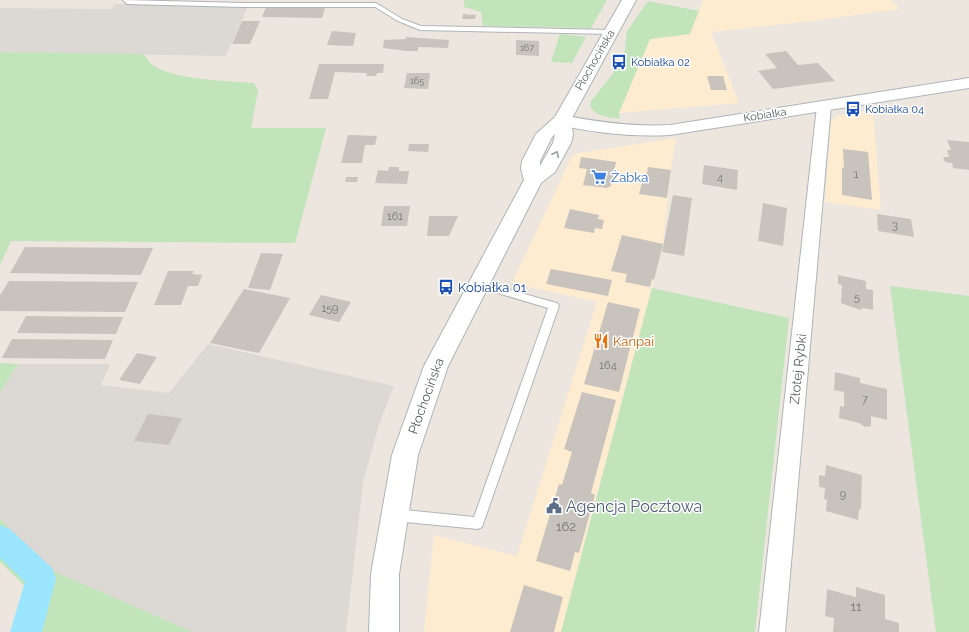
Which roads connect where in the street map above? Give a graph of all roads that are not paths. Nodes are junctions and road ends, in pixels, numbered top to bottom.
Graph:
1 (126, 0) edge
2 (629, 0) edge
3 (611, 32) junction
4 (969, 83) edge
5 (824, 106) junction
6 (562, 120) junction
7 (477, 284) junction
8 (395, 515) junction
9 (384, 632) edge
10 (772, 632) edge

1 - 3 lane
2 - 3 main road, Płochocińska
3 - 6 main road, Płochocińska
4 - 5 main road, Kobiałka
5 - 6 main road, Kobiałka
5 - 10 street, Złotej Rybki
6 - 7 main road, Płochocińska
7 - 8 main road, Płochocińska
7 - 8 lane
8 - 9 main road, Płochocińska

